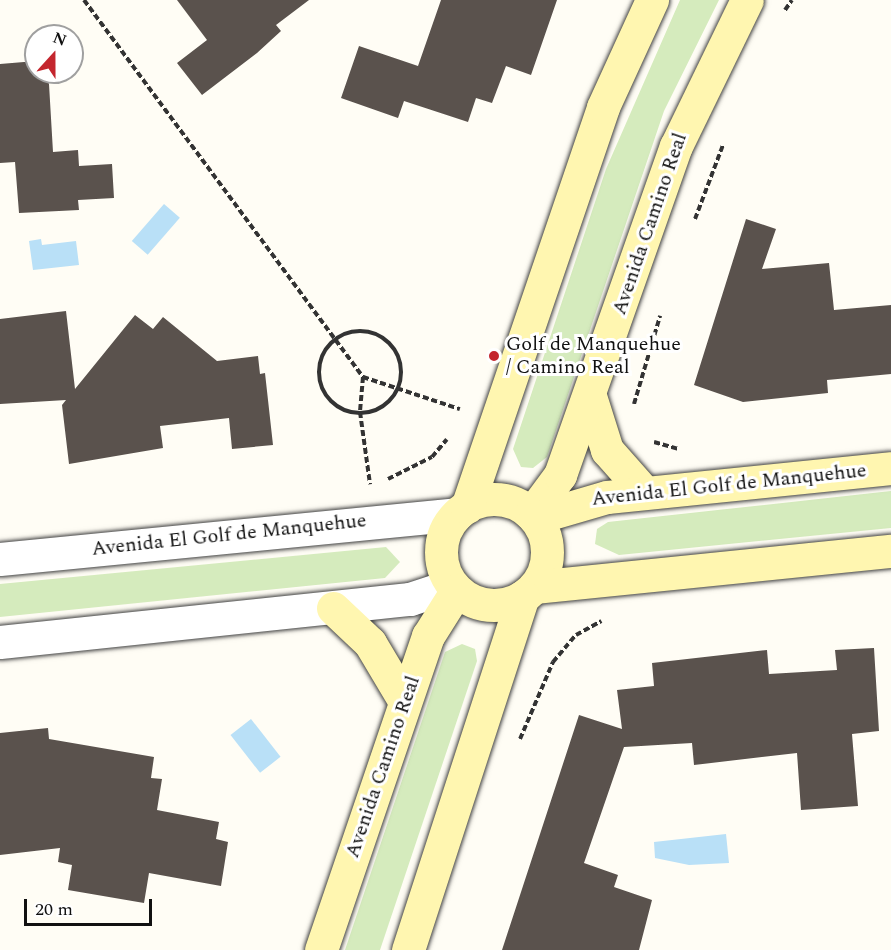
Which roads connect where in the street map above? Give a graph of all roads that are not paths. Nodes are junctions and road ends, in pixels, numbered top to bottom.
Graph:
1 (652, 0) edge
2 (747, 0) edge
3 (590, 396) junction
4 (891, 468) edge
5 (645, 493) junction
6 (462, 510) junction
7 (533, 516) junction
8 (891, 551) edge
9 (0, 559) edge
10 (455, 587) junction
11 (528, 592) junction
12 (333, 608) junction
13 (0, 642) edge
14 (404, 700) junction
15 (321, 950) edge
16 (408, 950) edge

1 - 6 main road
2 - 3 main road, Avenida Camino Real
3 - 5 main road
3 - 7 main road, Avenida Camino Real
4 - 5 main road, Avenida El Golf de Manquehue
5 - 7 main road, Avenida El Golf de Manquehue
6 - 7 main road
6 - 9 street, Avenida El Golf de Manquehue
6 - 10 main road
7 - 11 main road
8 - 11 main road
10 - 11 main road
10 - 12 street
10 - 14 main road, Avenida Camino Real
11 - 16 main road
12 - 13 street
12 - 14 main road
14 - 15 main road, Avenida Camino Real

